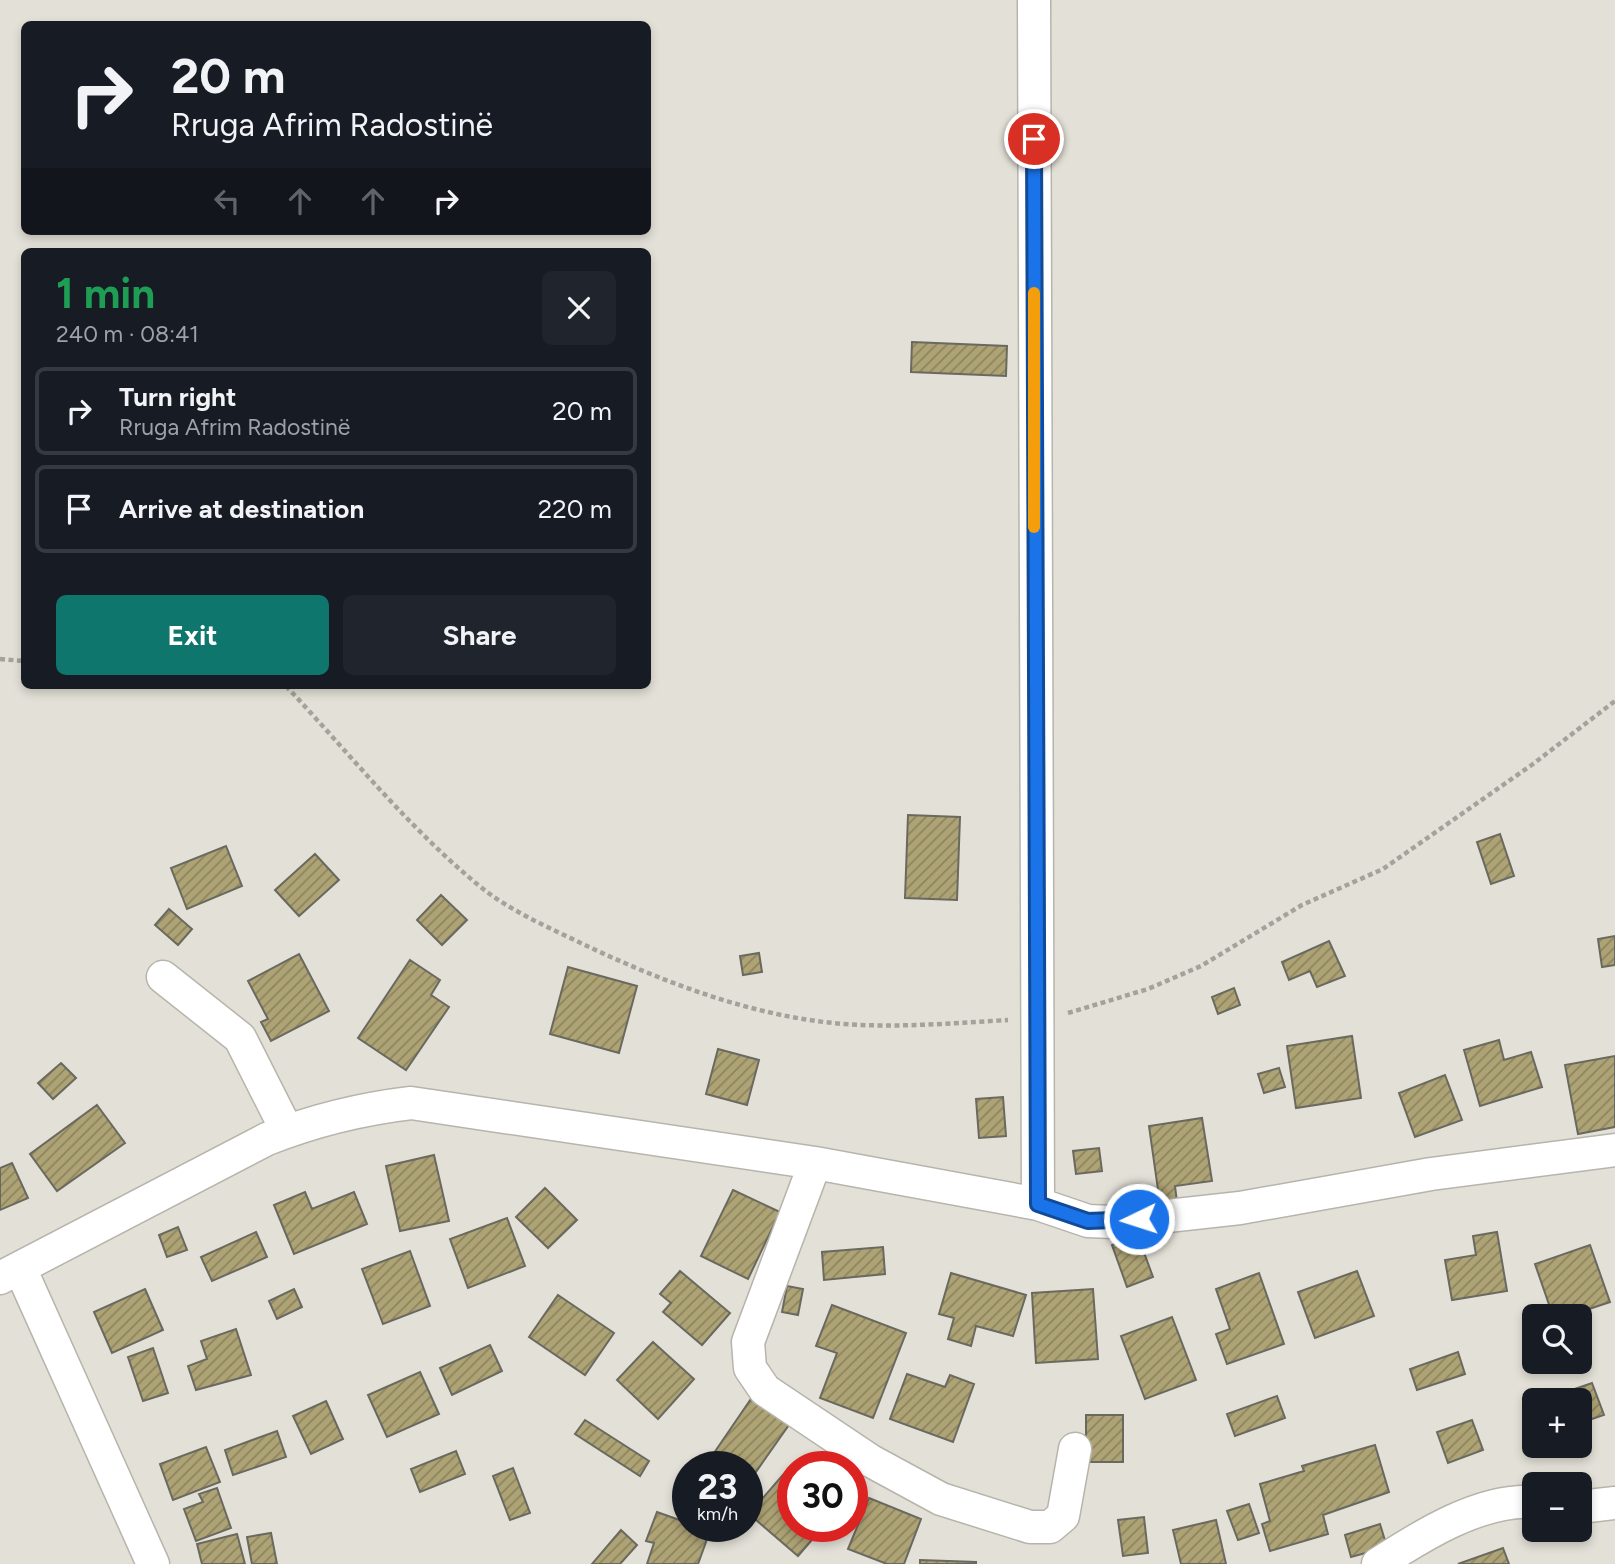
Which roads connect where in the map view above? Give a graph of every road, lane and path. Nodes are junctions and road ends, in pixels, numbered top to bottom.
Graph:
1 (1034, 0) edge
2 (0, 659) edge
3 (21, 661) edge
4 (289, 689) edge
5 (1615, 701) edge
6 (163, 977) dead end
7 (1036, 1018) junction
8 (287, 1131) junction
9 (1615, 1150) edge
10 (815, 1163) junction
11 (1038, 1204) junction
12 (10, 1273) edge
13 (1075, 1450) dead end
14 (1522, 1503) edge
15 (1615, 1503) edge
16 (1592, 1506) edge
17 (153, 1564) edge
18 (1378, 1564) edge

1 - 7 street
2 - 3 path
4 - 7 path
5 - 7 path
6 - 8 street
7 - 11 street
8 - 10 street
8 - 12 street
9 - 11 street
10 - 11 street
10 - 13 street
12 - 17 street
14 - 18 street
15 - 16 street

